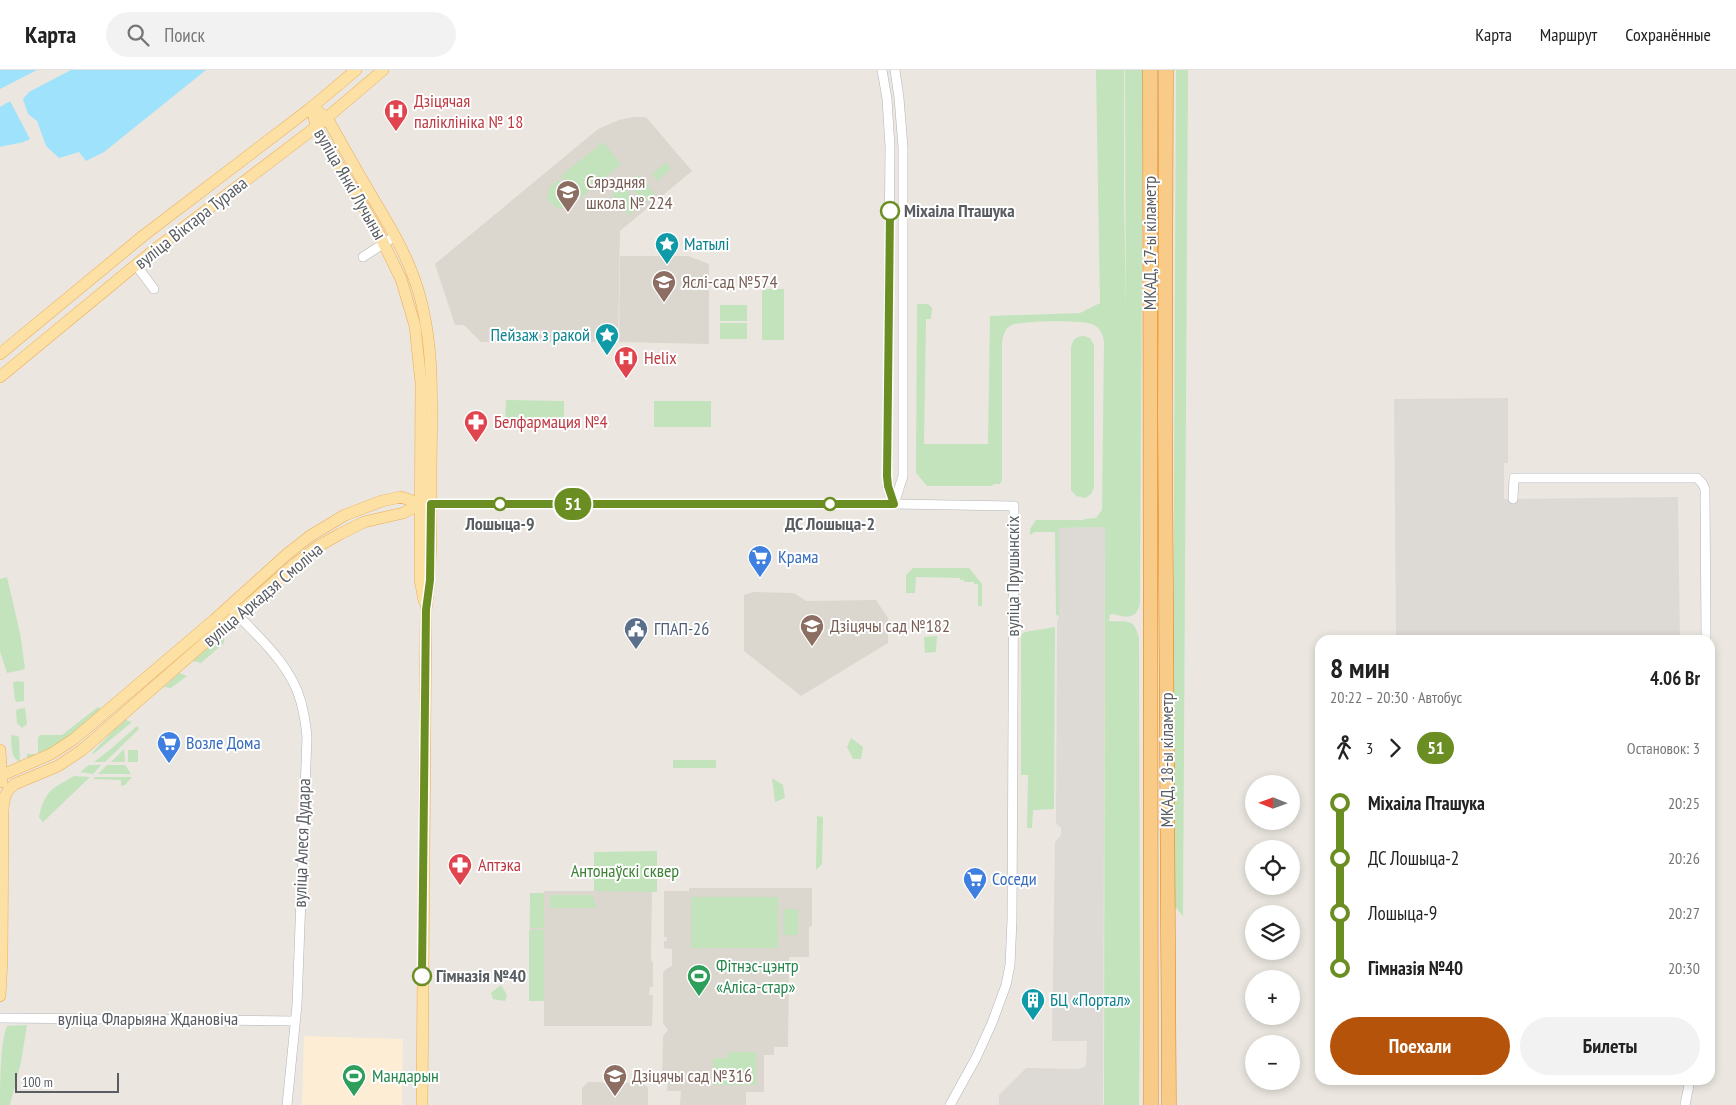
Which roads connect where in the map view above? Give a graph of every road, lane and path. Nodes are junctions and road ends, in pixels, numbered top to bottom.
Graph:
1 (356, 70) edge
2 (383, 70) edge
3 (882, 70) edge
4 (894, 70) edge
5 (1150, 70) edge
6 (1166, 70) edge
7 (312, 107) junction
8 (326, 118) junction
9 (316, 127) junction
10 (395, 236) junction
11 (384, 243) junction
12 (363, 257) dead end
13 (136, 265) junction
14 (154, 289) dead end
15 (0, 354) edge
16 (0, 377) edge
17 (1165, 416) joint
18 (1150, 417) joint
19 (1513, 499) dead end
20 (426, 504) junction
21 (894, 504) junction
22 (234, 611) junction
23 (1706, 635) edge
24 (0, 750) edge
25 (1, 776) edge
26 (3, 808) junction
27 (0, 996) edge
28 (0, 1018) edge
29 (295, 1021) junction
30 (1689, 1085) edge
31 (287, 1105) edge
32 (422, 1105) edge
33 (950, 1105) edge
34 (1151, 1105) edge
35 (1169, 1105) edge
36 (1685, 1105) edge

1 - 7 main road, вуліца Віктара Турава
2 - 8 main road, вуліца Віктара Турава
3 - 21 street
4 - 21 street
5 - 18 highway, МКАД, 17-ы кіламетр
6 - 17 highway, МКАД, 17-ы кіламетр
7 - 8 main road, вуліца Янкі Лучыны
7 - 9 main road, вуліца Янкі Лучыны
7 - 15 main road, вуліца Віктара Турава
8 - 9 main road, вуліца Віктара Турава
8 - 10 main road, вуліца Янкі Лучыны
9 - 11 main road, вуліца Янкі Лучыны
9 - 13 main road, вуліца Віктара Турава
10 - 11 street
10 - 20 main road, вуліца Янкі Лучыны
11 - 12 street
11 - 20 main road, вуліца Янкі Лучыны
13 - 14 street
13 - 16 main road, вуліца Віктара Турава
17 - 35 highway, МКАД, 18-ы кіламетр
18 - 34 highway, МКАД, 18-ы кіламетр
19 - 23 street
20 - 21 street, вуліца Прушынскіх
20 - 22 main road, вуліца Аркадзя Смоліча
20 - 32 main road, вуліца Янкі Лучыны
21 - 33 street, вуліца Прушынскіх
22 - 25 main road, вуліца Аркадзя Смоліча
22 - 26 main road, вуліца Аркадзя Смоліча
22 - 29 street, вуліца Алеся Дудара
24 - 25 main road
25 - 26 main road
26 - 27 main road
28 - 29 street, вуліца Фларыяна Ждановіча
29 - 31 street, вуліца Алеся Дудара
30 - 36 street

